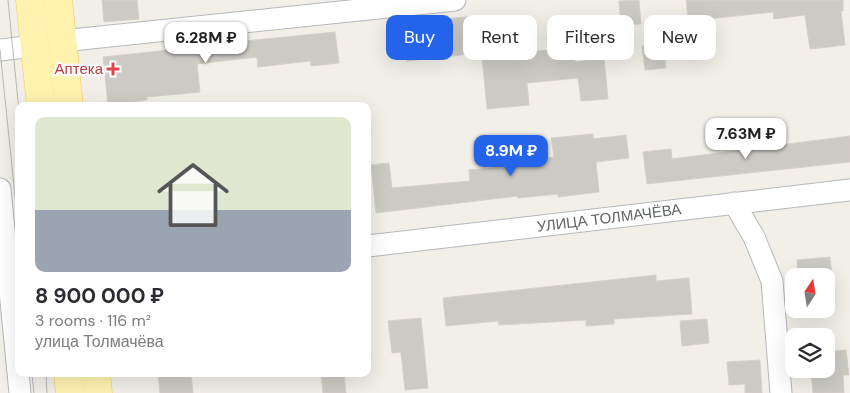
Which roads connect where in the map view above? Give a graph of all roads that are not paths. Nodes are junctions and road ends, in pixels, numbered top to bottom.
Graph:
1 (30, 0) edge
2 (58, 0) edge
3 (455, 0) edge
4 (62, 41) junction
5 (34, 46) junction
6 (0, 50) edge
7 (41, 102) edge
8 (69, 102) edge
9 (0, 188) edge
10 (850, 190) edge
11 (734, 203) junction
12 (371, 246) edge
13 (10, 288) edge
14 (15, 340) edge
15 (18, 377) edge
16 (68, 377) edge
17 (96, 377) edge
18 (20, 393) edge
19 (70, 393) edge
20 (98, 393) edge
21 (781, 393) edge

1 - 5 main road
2 - 4 main road
3 - 4 street
4 - 8 main road
5 - 6 street
5 - 7 main road
9 - 13 street
10 - 11 street, УЛИЦА ТОЛМАЧЁВА
11 - 12 street, УЛИЦА ТОЛМАЧЁВА
11 - 21 street
13 - 14 street
15 - 18 street
16 - 19 main road
17 - 20 main road

